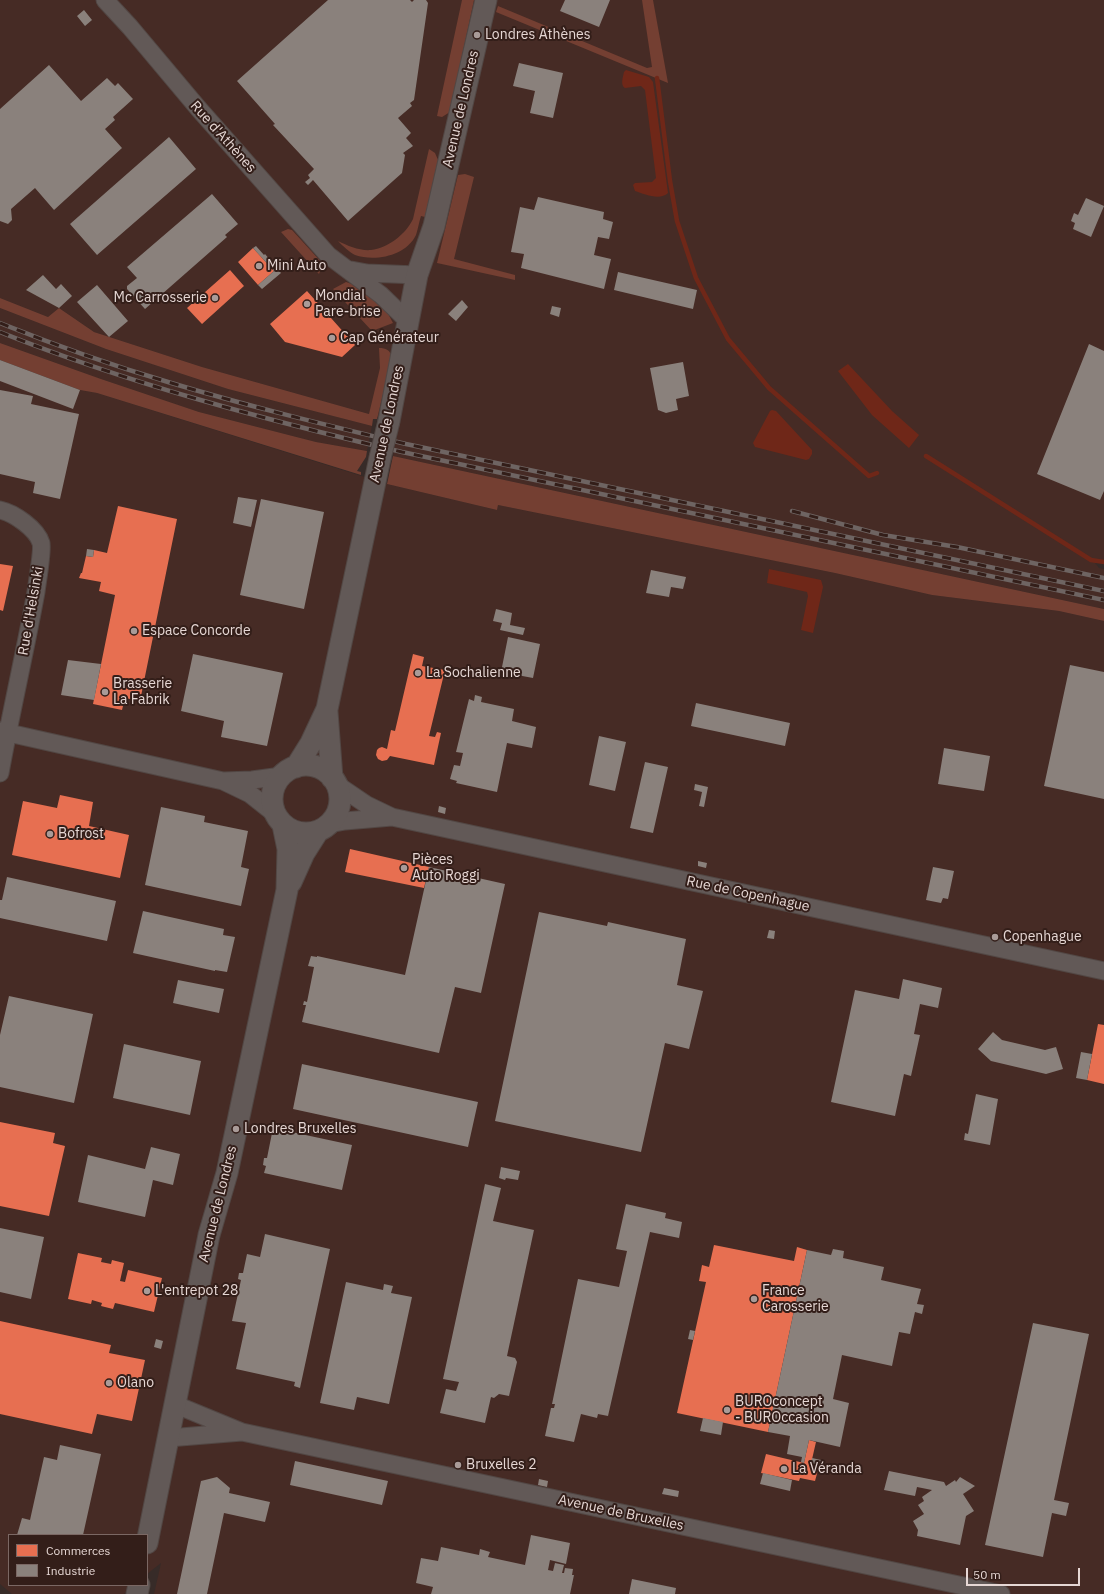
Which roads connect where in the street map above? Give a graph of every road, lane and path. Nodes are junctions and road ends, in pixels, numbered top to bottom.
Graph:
1 (105, 0) edge
2 (486, 0) edge
3 (346, 270) junction
4 (417, 275) junction
5 (409, 322) junction
6 (0, 510) edge
7 (327, 709) junction
8 (4, 732) edge
9 (289, 771) junction
10 (0, 773) edge
11 (224, 780) junction
12 (334, 781) junction
13 (392, 817) junction
14 (279, 819) junction
15 (324, 827) junction
16 (287, 890) junction
17 (1104, 971) edge
18 (174, 1404) junction
19 (242, 1432) junction
20 (168, 1438) junction
21 (148, 1538) edge
22 (1001, 1594) edge

1 - 3 street, Rue d'Athènes
2 - 4 street, Avenue de Londres
3 - 4 street
3 - 5 street, Rue d'Athènes
4 - 5 street, Avenue de Londres
5 - 7 street, Avenue de Londres, bridge
6 - 8 street, Rue d'Helsinki
7 - 9 street, Avenue de Londres
7 - 12 street, Avenue de Londres
8 - 10 street, Rue d'Helsinki
8 - 11 street
9 - 11 street
9 - 12 street
9 - 14 street
11 - 14 street
12 - 13 street, Rue de Copenhague
12 - 15 street
13 - 15 street, Rue de Copenhague
13 - 17 street, Rue de Copenhague
14 - 15 street
14 - 16 street, Avenue de Londres
15 - 16 street, Avenue de Londres
16 - 18 street, Avenue de Londres
18 - 19 street, Avenue de Bruxelles
18 - 20 street, Avenue de Londres
19 - 20 street, Avenue de Bruxelles
19 - 22 street, Avenue de Bruxelles
20 - 21 street, Avenue de Londres

